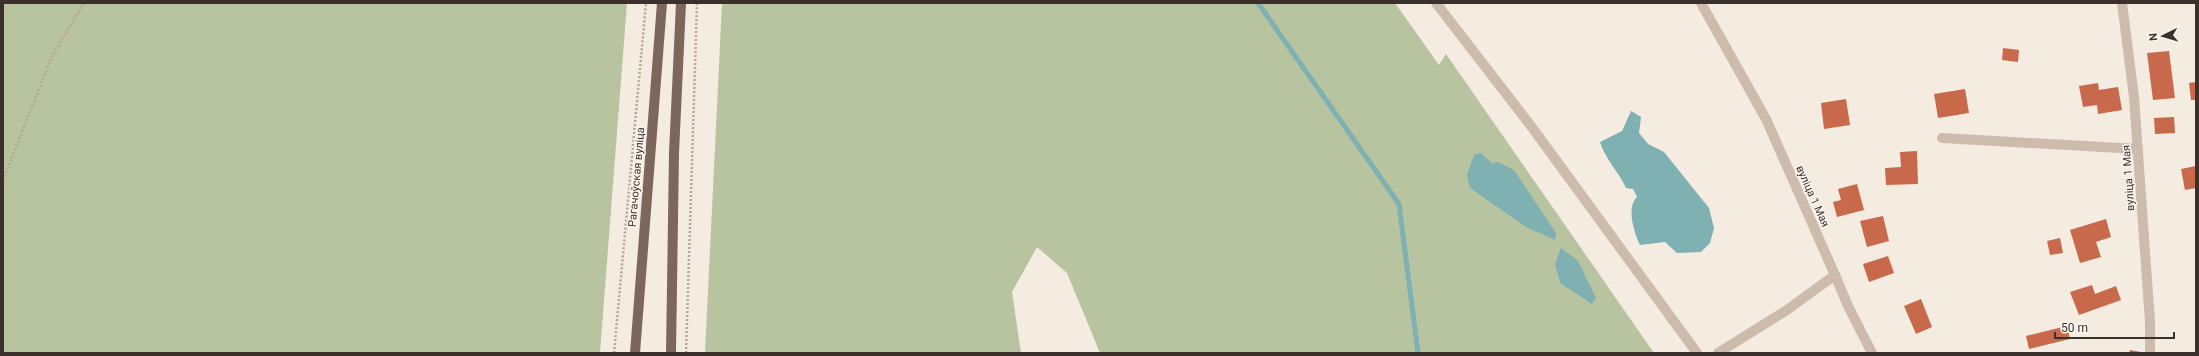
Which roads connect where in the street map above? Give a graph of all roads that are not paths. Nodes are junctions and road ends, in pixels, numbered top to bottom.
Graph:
1 (662, 3) edge
2 (681, 3) edge
3 (1436, 3) edge
4 (1701, 3) edge
5 (2122, 3) edge
6 (1942, 138) dead end
7 (2138, 149) junction
8 (1835, 275) junction
9 (635, 353) edge
10 (671, 353) edge
11 (1697, 353) edge
12 (1718, 353) edge
13 (1872, 353) edge
14 (2150, 353) edge

1 - 9 main road, Рагачоўская вуліца
2 - 10 main road
3 - 11 street
4 - 8 street, вуліца 1 Мая
5 - 7 street, вуліца 1 Мая
6 - 7 street
7 - 14 street, вуліца 1 Мая
8 - 12 street
8 - 13 street, вуліца 1 Мая

